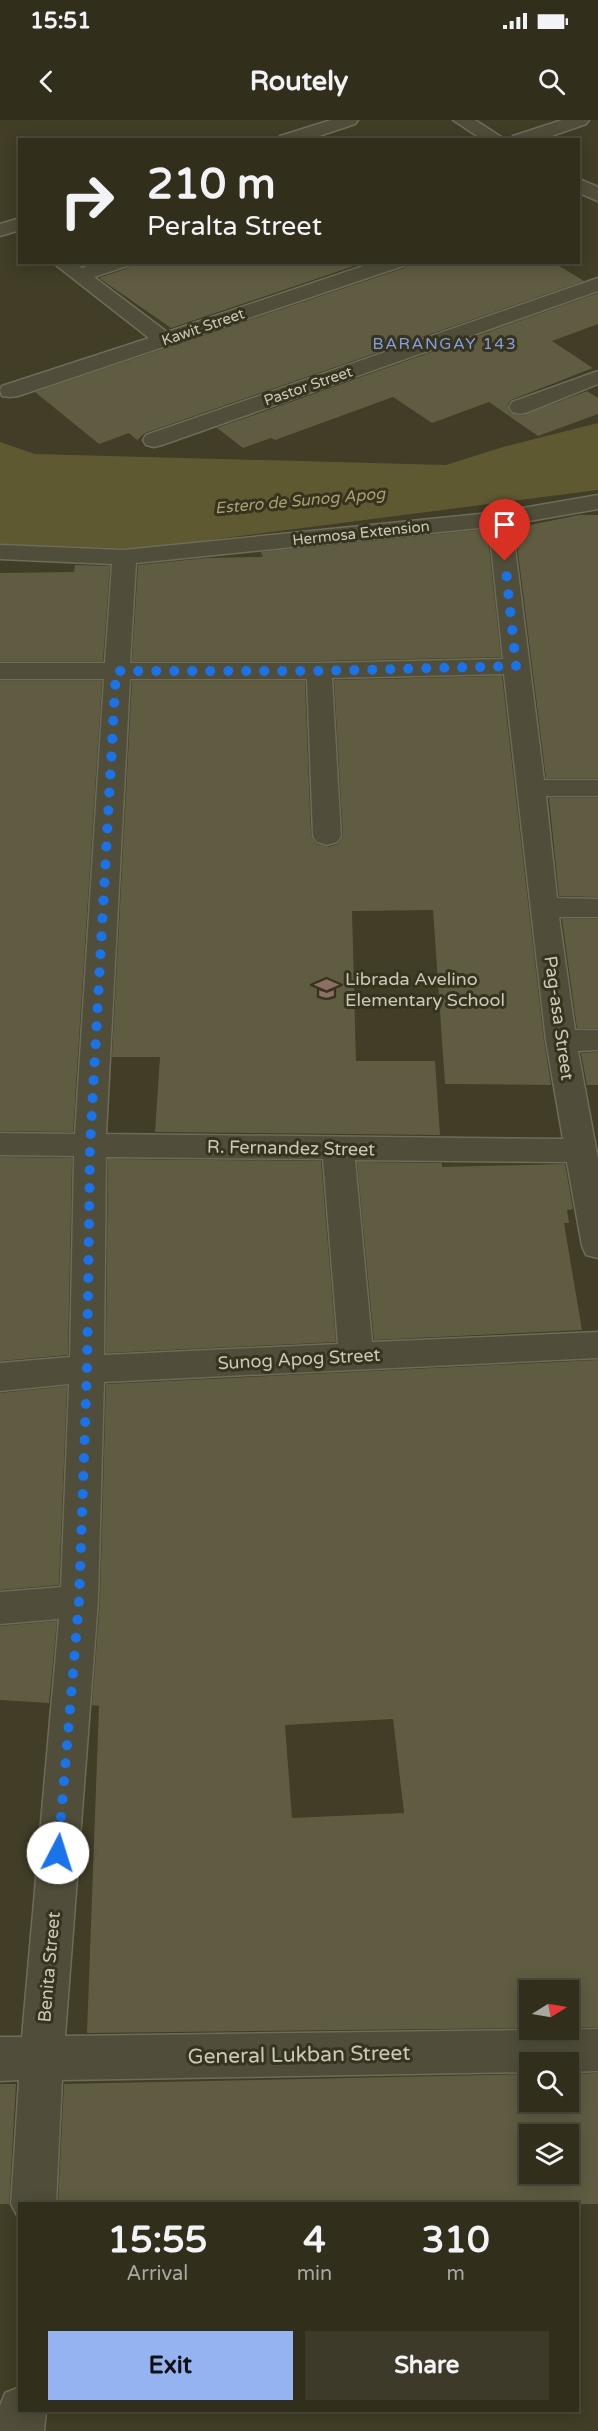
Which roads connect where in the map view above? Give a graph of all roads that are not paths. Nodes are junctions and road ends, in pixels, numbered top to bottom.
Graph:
1 (349, 120) edge
2 (462, 120) edge
3 (580, 120) edge
4 (293, 138) edge
5 (494, 138) edge
6 (526, 138) edge
7 (580, 186) edge
8 (593, 196) edge
9 (65, 264) edge
10 (114, 264) edge
11 (390, 264) edge
12 (79, 275) junction
13 (598, 284) edge
14 (165, 340) junction
15 (598, 377) edge
16 (10, 391) dead end
17 (520, 407) dead end
18 (154, 440) dead end
19 (598, 502) edge
20 (500, 519) junction
21 (0, 552) edge
22 (124, 557) junction
23 (516, 666) junction
24 (0, 671) edge
25 (116, 671) junction
26 (319, 671) junction
27 (532, 788) junction
28 (598, 788) edge
29 (327, 836) dead end
30 (544, 907) junction
31 (598, 908) edge
32 (598, 1040) edge
33 (561, 1041) junction
34 (0, 1144) edge
35 (90, 1146) junction
36 (338, 1148) junction
37 (581, 1151) junction
38 (593, 1196) edge
39 (598, 1246) edge
40 (598, 1345) edge
41 (356, 1357) junction
42 (87, 1369) junction
43 (0, 1377) edge
44 (79, 1601) junction
45 (0, 1608) edge
46 (598, 2050) edge
47 (0, 2059) edge
48 (42, 2059) junction
49 (33, 2202) edge
50 (22, 2412) edge
51 (0, 2430) edge
52 (15, 2431) edge
53 (20, 2431) edge

1 - 4 street
2 - 5 street
3 - 6 street
7 - 8 street
9 - 12 street
10 - 12 street
11 - 14 street, Kawit Street
12 - 14 street
13 - 18 street, Pastor Street
14 - 16 street, Kawit Street
15 - 17 street
19 - 20 street, Hermosa Extension
20 - 22 street, Hermosa Extension
20 - 23 street, Pag-asa Street
21 - 22 street, Hermosa Extension
22 - 25 street, Benita Street
23 - 26 street
23 - 27 street, Pag-asa Street
24 - 25 street
25 - 26 street
25 - 35 street, Benita Street
26 - 29 street
27 - 28 street
27 - 30 street, Pag-asa Street
30 - 31 street
30 - 33 street, Pag-asa Street
32 - 33 street
33 - 37 street, Pag-asa Street
34 - 35 street, R. Fernandez Street
35 - 36 street, R. Fernandez Street
35 - 42 street, Benita Street
36 - 37 street, R. Fernandez Street
36 - 41 street
37 - 38 street, Pag-asa Street
38 - 39 street, Pag-asa Street
40 - 41 street, Sunog Apog Street
41 - 42 street, Sunog Apog Street
42 - 43 street, Sunog Apog Street
42 - 44 street, Benita Street
44 - 45 street
44 - 48 street, Benita Street
46 - 48 street, General Lukban Street
47 - 48 street, General Lukban Street
48 - 49 street, Benita Street
50 - 53 street
51 - 52 street

